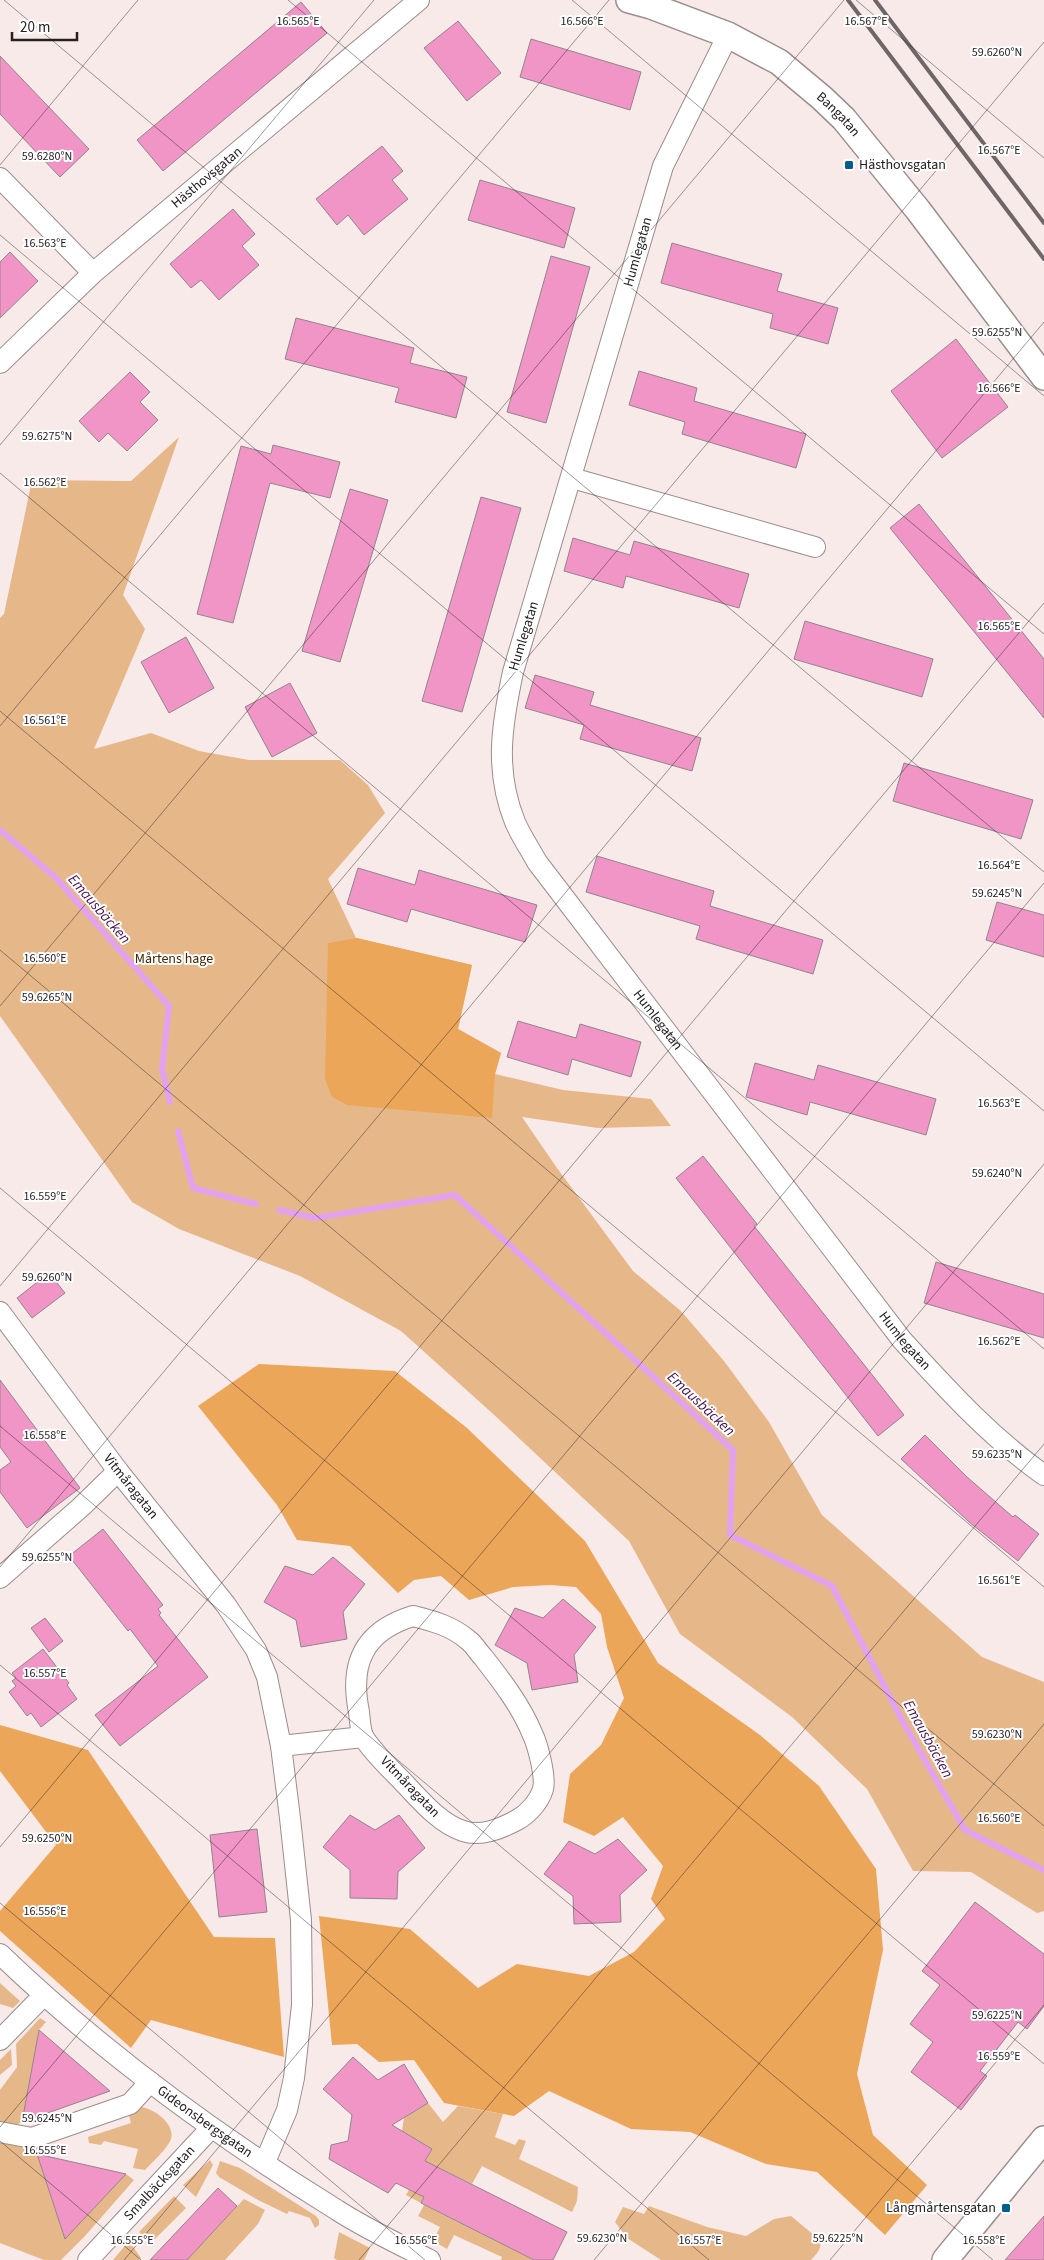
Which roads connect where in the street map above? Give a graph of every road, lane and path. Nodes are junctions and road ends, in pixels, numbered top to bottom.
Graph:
1 (419, 0) edge
2 (629, 0) edge
3 (728, 35) junction
4 (0, 178) edge
5 (93, 274) junction
6 (0, 363) edge
7 (1044, 378) edge
8 (572, 478) junction
9 (815, 548) dead end
10 (0, 1312) edge
11 (118, 1471) junction
12 (1044, 1475) edge
13 (0, 1578) edge
14 (363, 1737) junction
15 (281, 1746) junction
16 (0, 1954) edge
17 (44, 1995) junction
18 (0, 2040) edge
19 (150, 2082) junction
20 (211, 2128) junction
21 (0, 2132) edge
22 (1044, 2139) edge
23 (265, 2162) junction
24 (88, 2260) edge
25 (430, 2260) edge
26 (945, 2260) edge

1 - 5 street, Hästhovsgatan
2 - 3 street, Bangatan
3 - 7 street, Bangatan
3 - 8 street, Humlegatan
4 - 5 street
5 - 6 street, Hästhovsgatan
8 - 9 street
8 - 12 street, Humlegatan
10 - 11 street, Vitmåragatan
11 - 13 street
11 - 15 street, Vitmåragatan
14 - 14 street, Vitmåragatan
14 - 15 street
15 - 23 street, Vitmåragatan
16 - 17 street, Gideonsbergsgatan
17 - 18 street
17 - 19 street, Gideonsbergsgatan
19 - 20 street, Gideonsbergsgatan
19 - 21 street
20 - 23 street, Gideonsbergsgatan
20 - 24 street, Smalbäcksgatan
22 - 26 street
23 - 25 street, Gideonsbergsgatan

